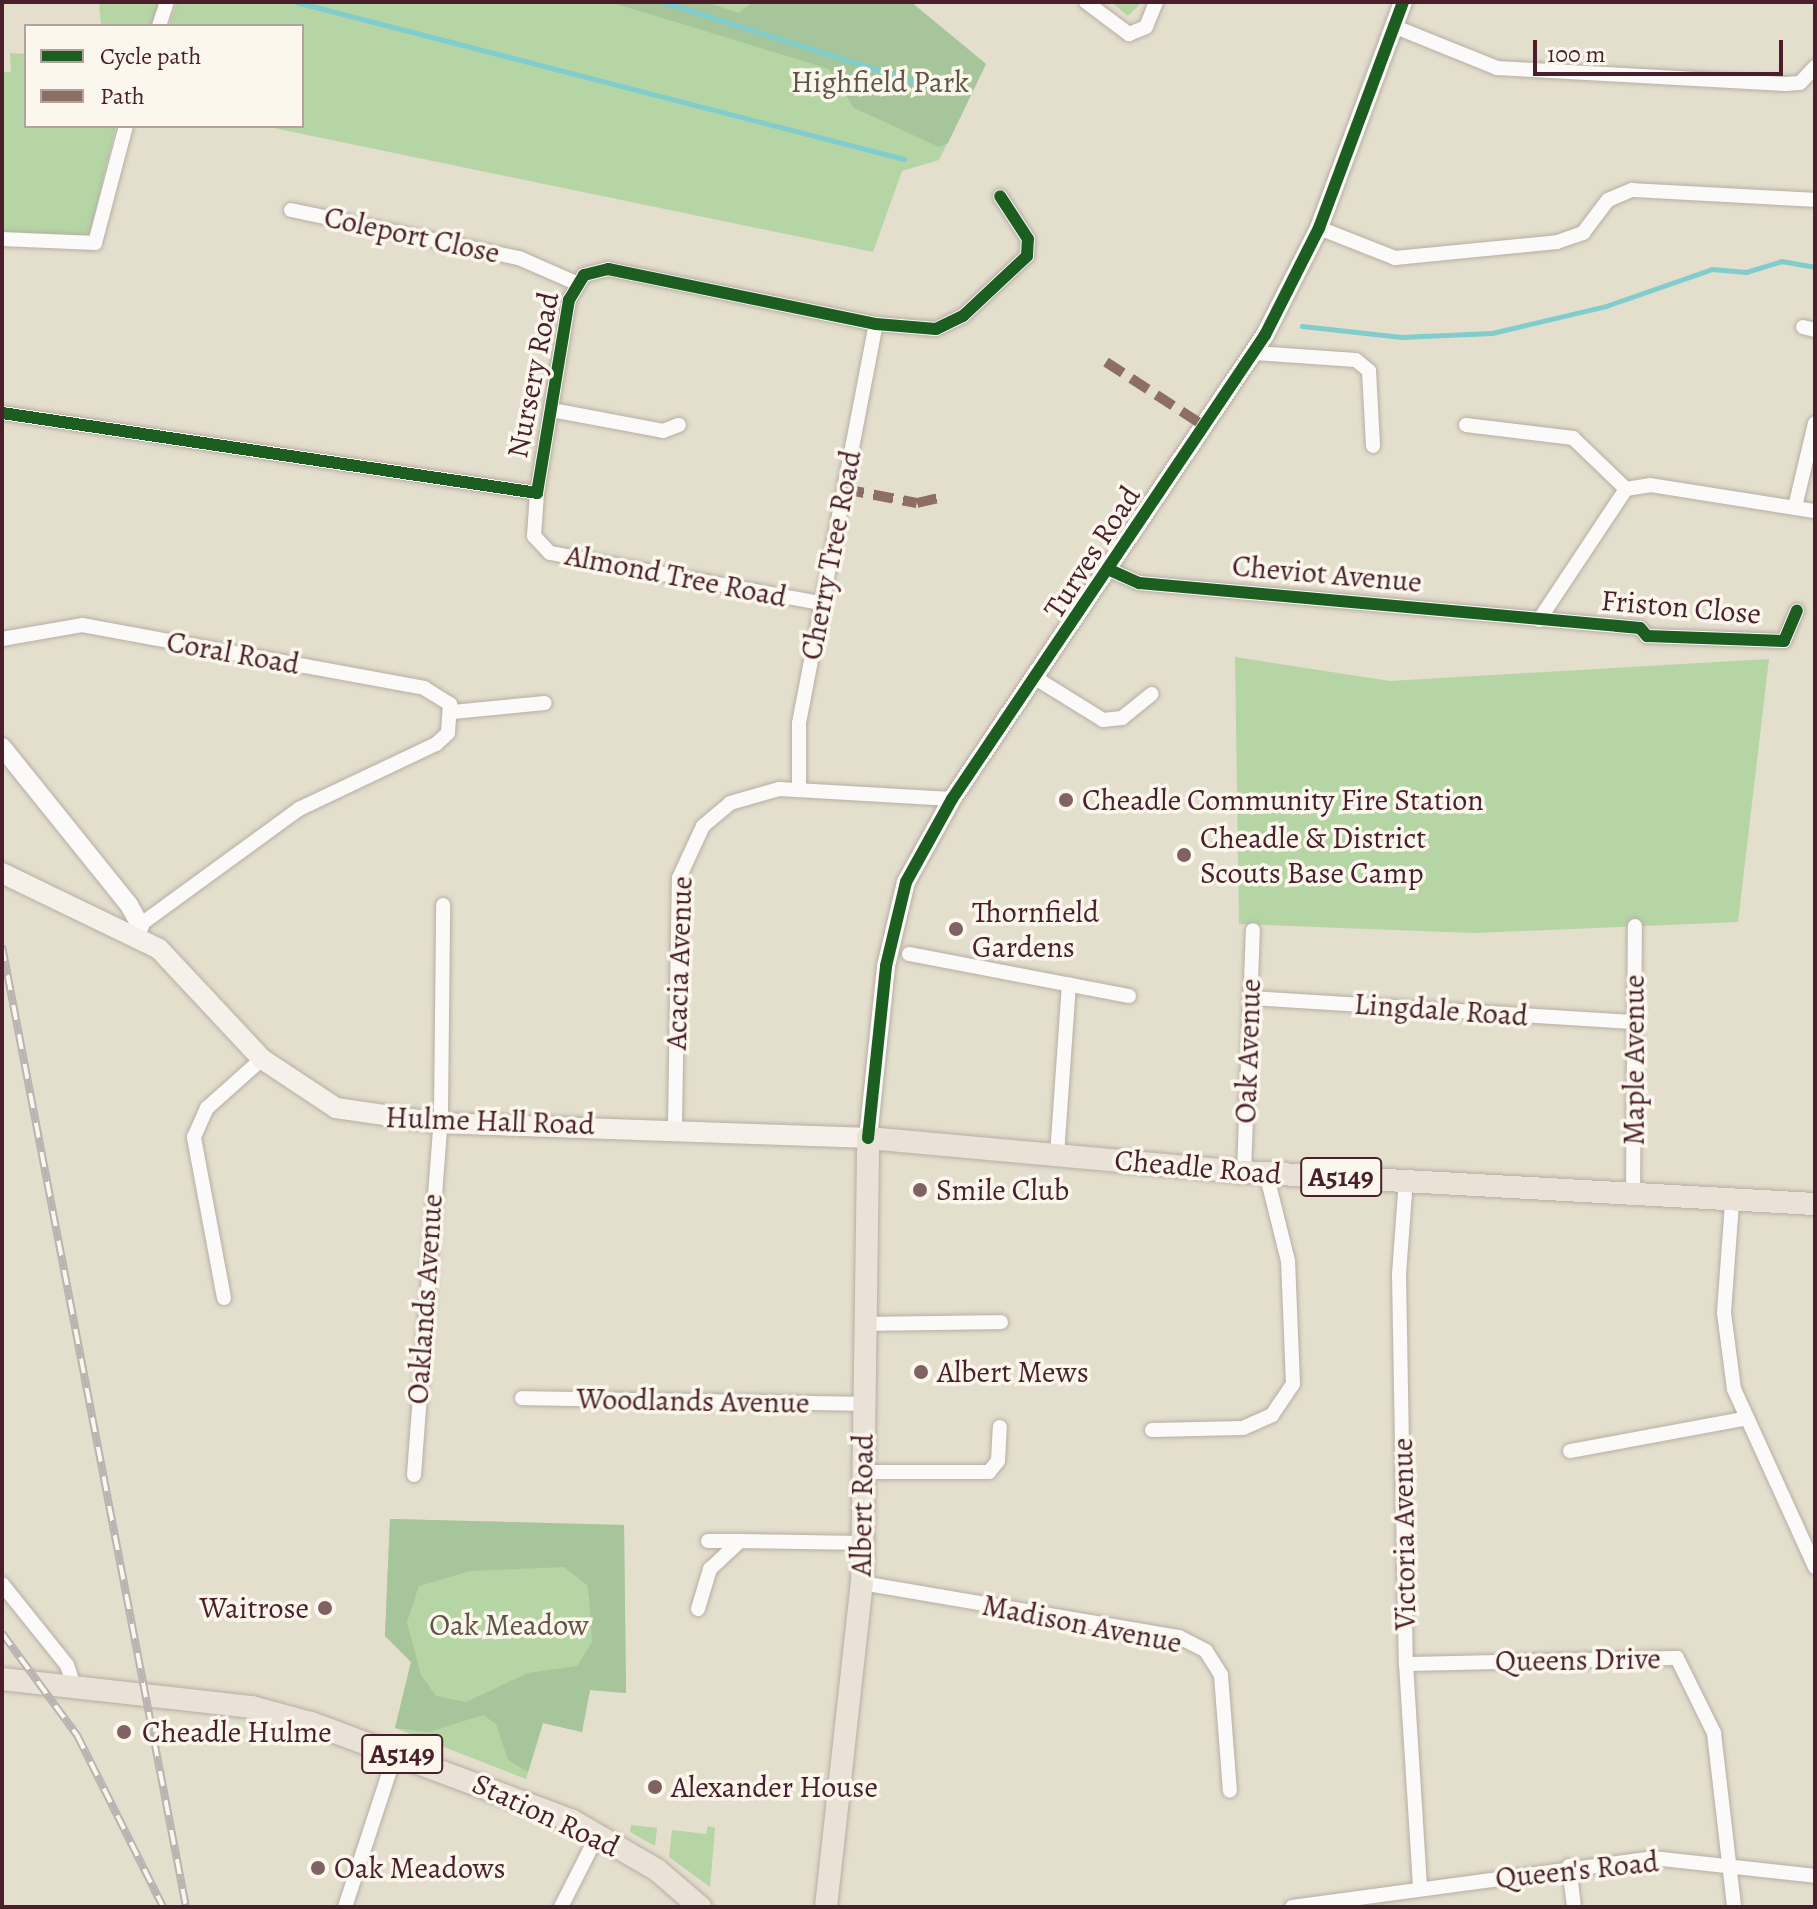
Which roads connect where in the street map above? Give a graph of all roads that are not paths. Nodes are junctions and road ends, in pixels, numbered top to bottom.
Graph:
1 (167, 2) edge
2 (1086, 2) edge
3 (1156, 2) edge
4 (1403, 2) edge
5 (160, 24) edge
6 (1393, 26) junction
7 (1812, 71) edge
8 (125, 128) edge
9 (1000, 196) dead end
10 (1815, 200) edge
11 (291, 210) dead end
12 (1319, 228) junction
13 (2, 239) edge
14 (576, 283) junction
15 (876, 324) junction
16 (1255, 353) junction
17 (552, 410) junction
18 (2, 413) edge
19 (1815, 423) edge
20 (679, 425) dead end
21 (1466, 425) dead end
22 (1814, 430) edge
23 (1373, 446) dead end
24 (1626, 489) junction
25 (537, 493) junction
26 (1795, 507) junction
27 (1815, 511) edge
28 (1112, 571) junction
29 (820, 603) junction
30 (1797, 611) dead end
31 (1539, 620) junction
32 (2, 639) edge
33 (1037, 679) junction
34 (1152, 694) dead end
35 (545, 703) dead end
36 (453, 712) junction
37 (2, 747) edge
38 (799, 788) junction
39 (952, 799) junction
40 (2, 873) edge
41 (443, 905) dead end
42 (1635, 926) dead end
43 (138, 930) junction
44 (1253, 930) dead end
45 (909, 954) dead end
46 (1069, 984) junction
47 (1129, 996) dead end
48 (1250, 998) junction
49 (1633, 1022) junction
50 (262, 1059) junction
51 (439, 1123) junction
52 (675, 1126) junction
53 (868, 1138) junction
54 (1057, 1155) junction
55 (1255, 1173) junction
56 (1406, 1179) junction
57 (1633, 1195) junction
58 (1732, 1203) junction
59 (1815, 1204) edge
60 (224, 1298) dead end
61 (1001, 1322) dead end
62 (866, 1324) junction
63 (522, 1398) dead end
64 (863, 1404) junction
65 (1742, 1419) junction
66 (1000, 1427) dead end
67 (1152, 1430) dead end
68 (1570, 1451) dead end
69 (864, 1472) junction
70 (414, 1475) dead end
71 (708, 1541) dead end
72 (740, 1541) junction
73 (862, 1543) junction
74 (1815, 1567) edge
75 (862, 1583) junction
76 (2, 1584) edge
77 (698, 1609) dead end
78 (1406, 1664) junction
79 (2, 1679) edge
80 (74, 1686) junction
81 (396, 1752) junction
82 (1230, 1791) dead end
83 (597, 1836) junction
84 (1732, 1865) junction
85 (1569, 1866) junction
86 (831, 1870) junction
87 (1815, 1876) edge
88 (1420, 1889) junction
89 (345, 1907) edge
90 (561, 1907) edge
91 (700, 1907) edge
92 (808, 1907) edge
93 (826, 1907) edge
94 (838, 1907) edge
95 (1292, 1907) edge
96 (1574, 1907) edge
97 (1734, 1907) edge

1 - 5 street
2 - 3 street
4 - 6 street, Turves Road
6 - 7 street
6 - 12 street, Turves Road
8 - 13 street
9 - 15 street, Nursery Road
10 - 12 street
11 - 14 street, Coleport Close
12 - 16 street, Turves Road
14 - 15 street, Nursery Road
14 - 17 street, Nursery Road
15 - 29 street, Cherry Tree Road
16 - 23 street
16 - 28 street, Turves Road
17 - 20 street
17 - 25 street, Nursery Road
18 - 25 street, Nursery Road
19 - 22 street
21 - 24 street
22 - 26 street
24 - 26 street
24 - 31 street
25 - 29 street, Almond Tree Road
26 - 27 street
28 - 31 street, Cheviot Avenue
28 - 33 street, Turves Road
29 - 38 street, Cherry Tree Road
30 - 31 street, Friston Close
32 - 36 street, Coral Road
33 - 34 street
33 - 39 street, Turves Road
35 - 36 street
36 - 43 street
37 - 43 street
38 - 39 street, Acacia Avenue
38 - 52 street, Acacia Avenue
39 - 53 street, Turves Road
40 - 43 main road, Hulme Hall Road
41 - 51 street, Oaklands Avenue
42 - 49 street, Maple Avenue
43 - 50 main road, Hulme Hall Road
44 - 48 street, Oak Avenue
45 - 46 street
46 - 47 street
46 - 54 street
48 - 49 street, Lingdale Road
48 - 55 street, Oak Avenue
49 - 57 street, Maple Avenue
50 - 51 main road, Hulme Hall Road
50 - 60 street
51 - 52 main road, Hulme Hall Road
51 - 70 street, Oaklands Avenue
52 - 53 main road, Hulme Hall Road
53 - 54 main road, Cheadle Road / A5149
53 - 62 main road, Albert Road
54 - 55 main road, Cheadle Road / A5149
55 - 56 main road, Cheadle Road / A5149
55 - 67 street, Oak Avenue
56 - 57 main road, Cheadle Road / A5149
56 - 78 street, Victoria Avenue
57 - 58 main road, Cheadle Road / A5149
58 - 59 main road, Cheadle Road / A5149
58 - 65 street
61 - 62 street
62 - 64 main road, Albert Road
63 - 64 street, Woodlands Avenue
64 - 69 main road, Albert Road
65 - 68 street
65 - 74 street
66 - 69 street
69 - 73 main road, Albert Road
71 - 72 street
72 - 73 street
72 - 77 street
73 - 75 main road, Albert Road
75 - 82 street, Madison Avenue
75 - 86 main road, Albert Road
76 - 80 street
78 - 84 street, Queens Drive
78 - 88 street, Victoria Avenue
79 - 80 main road, Station Road / A5149
80 - 81 main road, Station Road / A5149
81 - 83 main road, Station Road / A5149
81 - 89 street
83 - 90 street
83 - 91 main road, Station Road / A5149
84 - 85 street, Queen's Road
84 - 87 street, Queen's Road
84 - 97 street
85 - 88 street, Queen's Road
85 - 96 street
86 - 92 main road
86 - 93 main road, Albert Road
86 - 94 main road, Albert Road
88 - 95 street, Queen's Road

